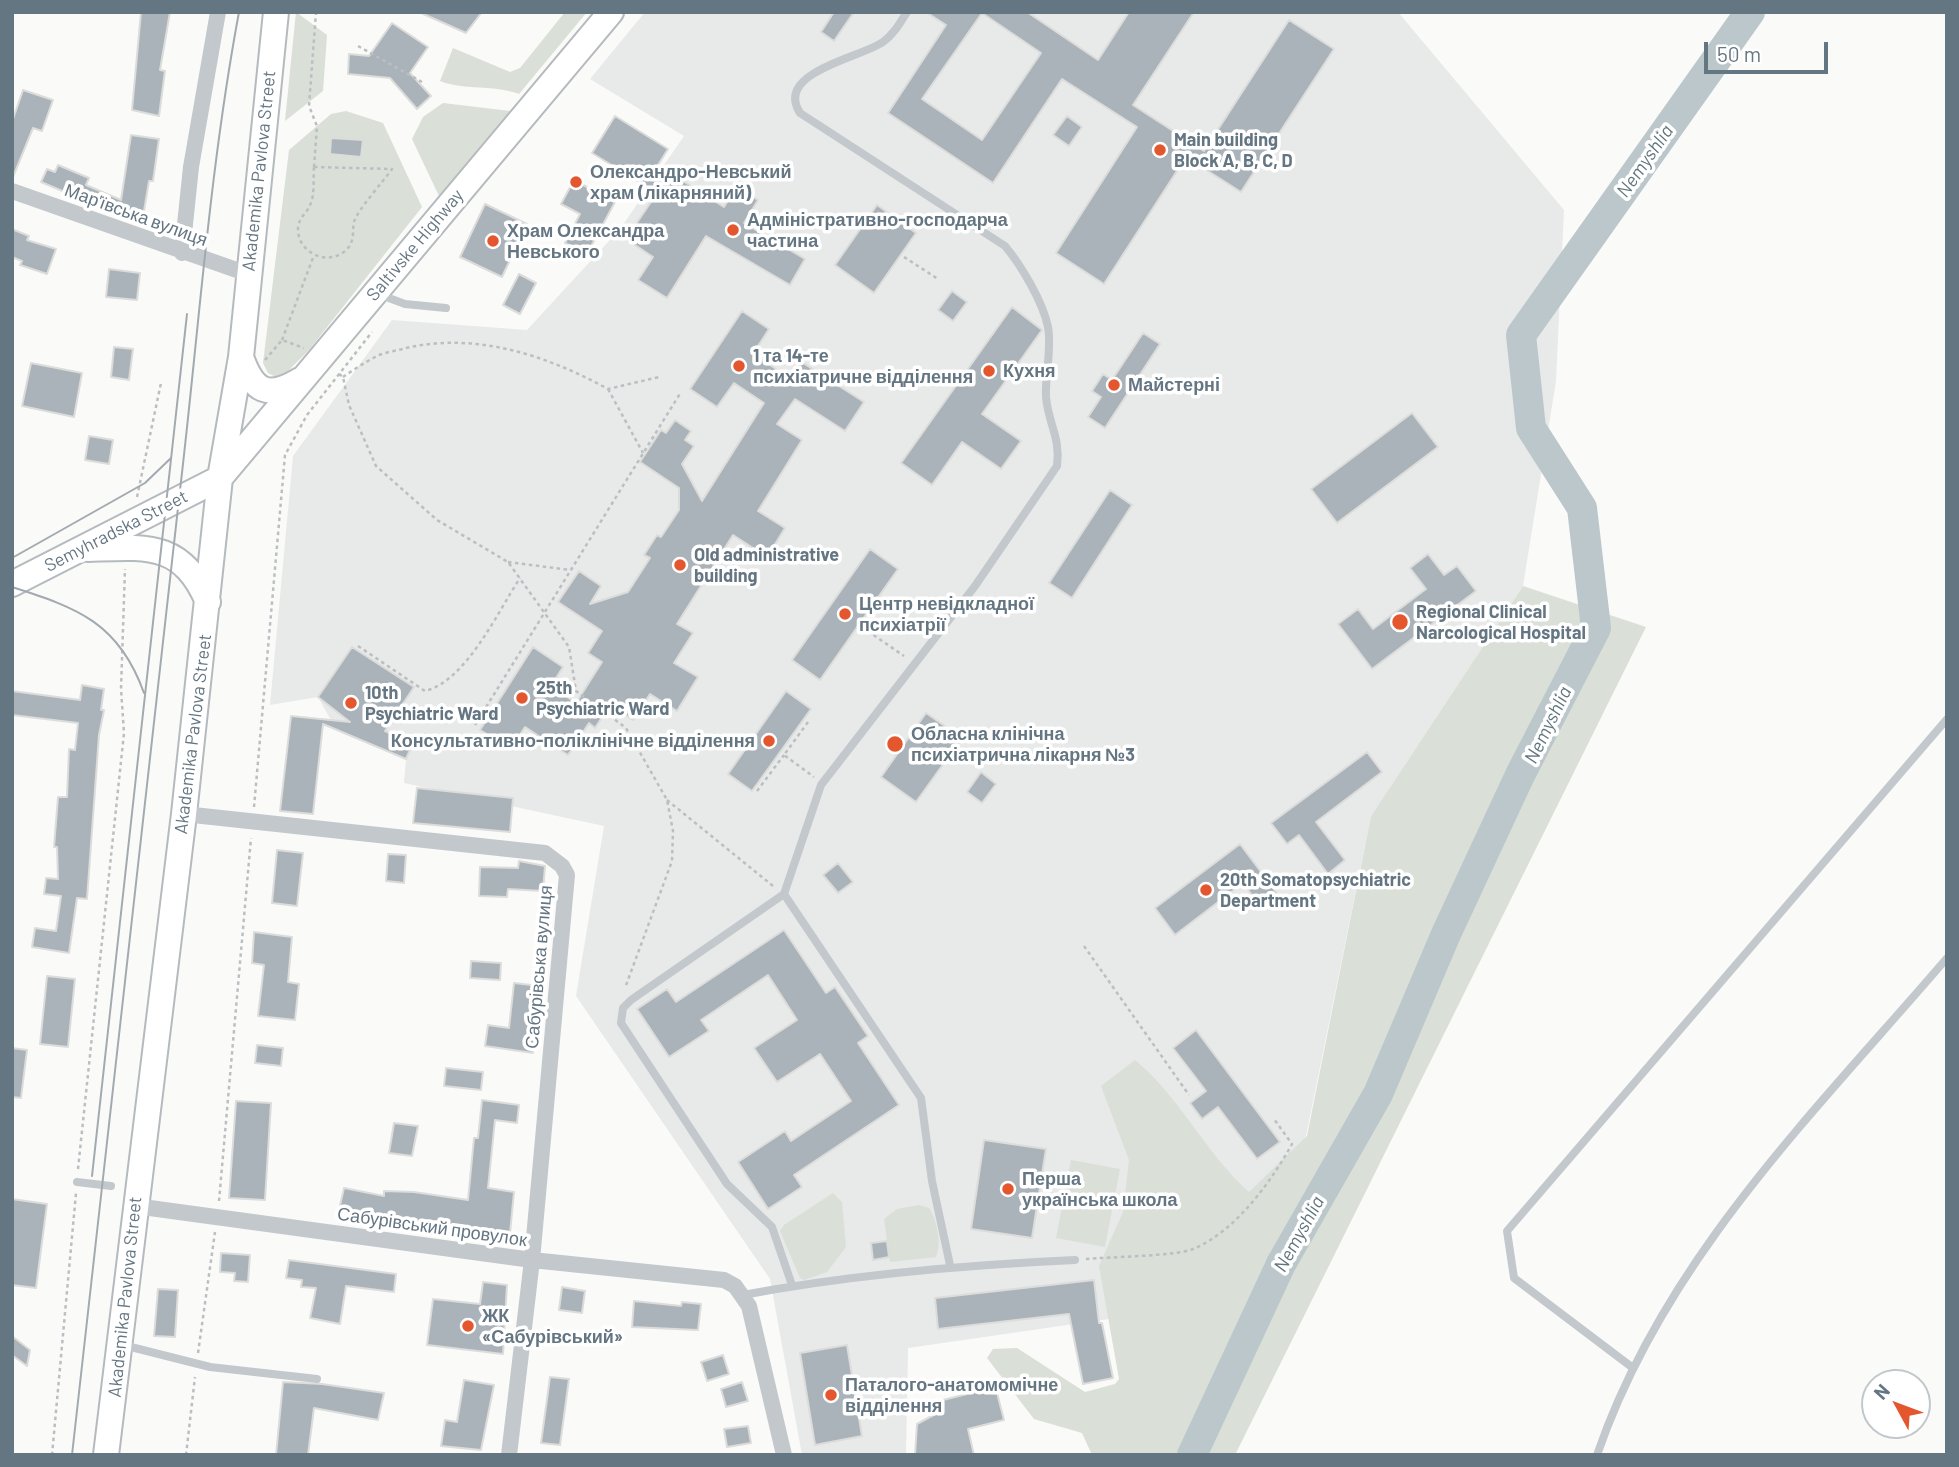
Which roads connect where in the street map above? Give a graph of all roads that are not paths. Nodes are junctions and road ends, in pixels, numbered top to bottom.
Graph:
1 (218, 12) edge
2 (276, 12) edge
3 (611, 12) edge
4 (907, 12) edge
5 (12, 191) edge
6 (182, 253) junction
7 (248, 275) junction
8 (375, 293) junction
9 (446, 308) dead end
10 (252, 360) junction
11 (303, 378) junction
12 (220, 478) junction
13 (84, 549) junction
14 (12, 584) edge
15 (208, 602) junction
16 (1947, 719) edge
17 (184, 814) junction
18 (784, 894) junction
19 (1947, 958) edge
20 (77, 1182) road end
21 (111, 1186) dead end
22 (135, 1206) junction
23 (532, 1260) junction
24 (1075, 1260) road end
25 (950, 1265) junction
26 (792, 1285) junction
27 (743, 1295) junction
28 (120, 1345) junction
29 (1633, 1368) junction
30 (317, 1379) dead end
31 (106, 1455) edge
32 (509, 1455) edge
33 (784, 1455) edge
34 (1597, 1455) edge

1 - 6 street
2 - 7 main road, Akademika Pavlova Street
3 - 8 main road, Saltivske Highway
4 - 18 lane
5 - 6 street, Мар'ївська вулиця
6 - 7 street, Мар'ївська вулиця
7 - 10 main road, Akademika Pavlova Street
8 - 9 lane
8 - 11 main road, Saltivske Highway
10 - 11 main road
10 - 12 main road, Akademika Pavlova Street
11 - 12 main road, Saltivske Highway
12 - 13 main road, Semyhradska Street
12 - 15 main road, Akademika Pavlova Street
13 - 14 main road, Semyhradska Street
13 - 15 main road
15 - 17 main road, Akademika Pavlova Street
16 - 29 lane
17 - 22 main road, Akademika Pavlova Street
17 - 23 street, Сабурівська вулиця
18 - 25 lane
18 - 26 lane
19 - 29 lane
20 - 21 lane
22 - 23 street, Сабурівський провулок
22 - 28 main road, Akademika Pavlova Street
23 - 27 street, Сабурівський провулок
23 - 32 street, Сабурівська вулиця
24 - 25 lane
25 - 26 lane
26 - 27 lane
27 - 33 street
28 - 30 lane
28 - 31 main road, Akademika Pavlova Street
29 - 34 lane

